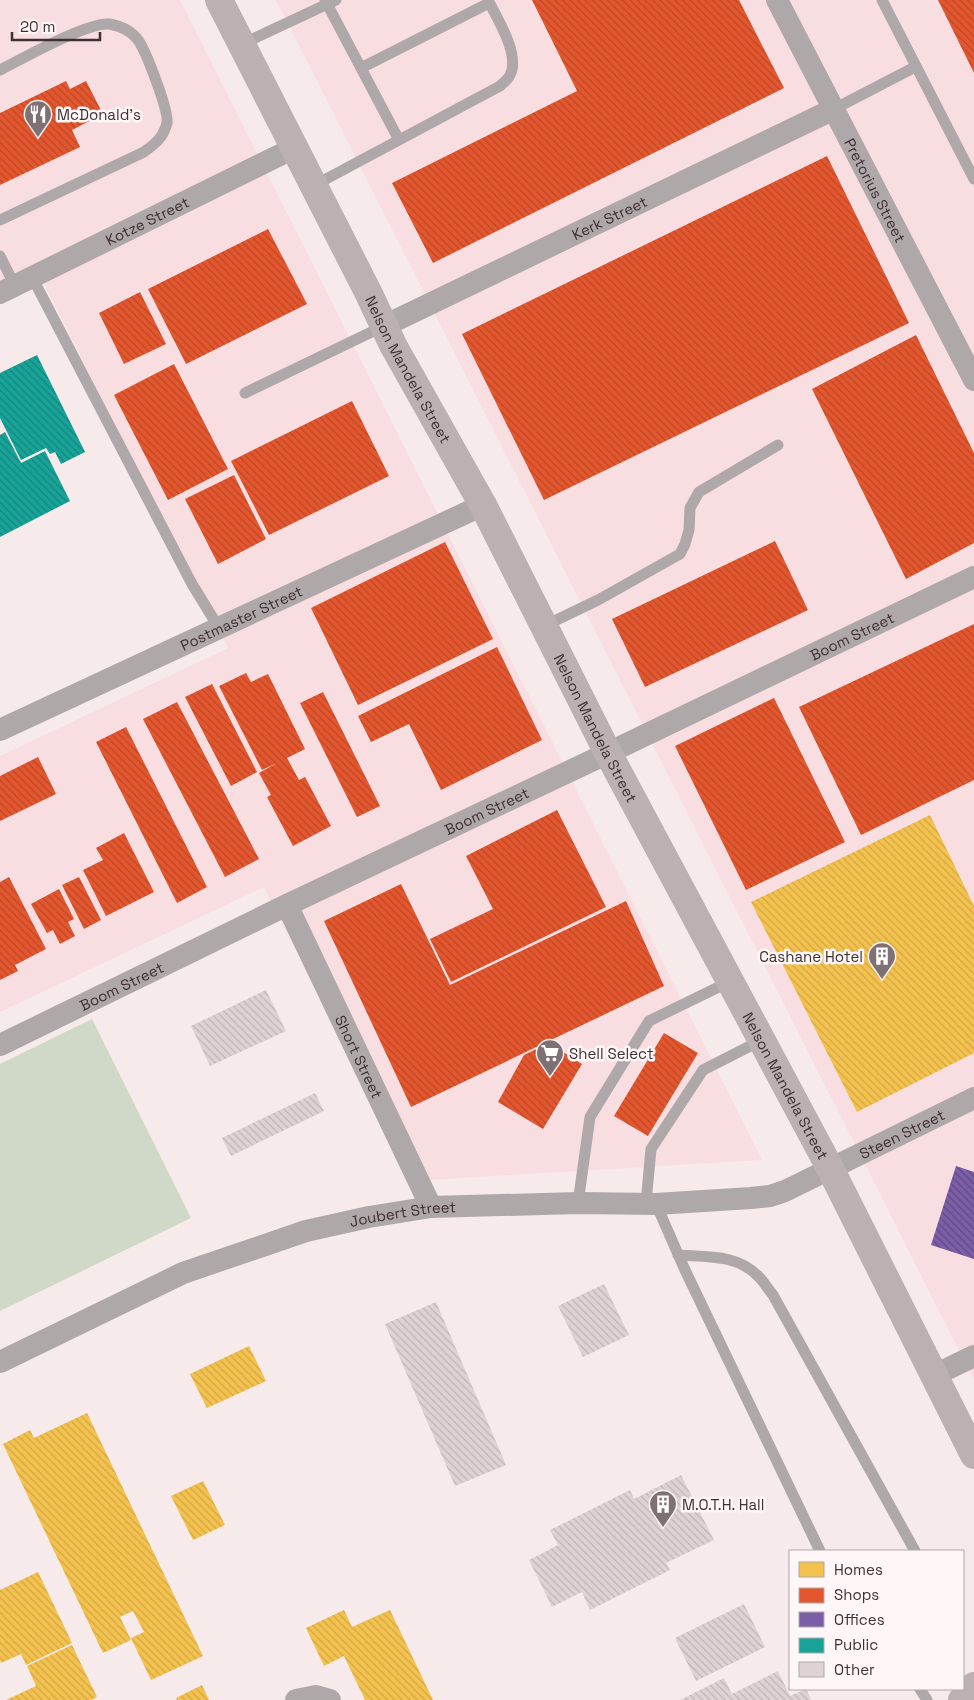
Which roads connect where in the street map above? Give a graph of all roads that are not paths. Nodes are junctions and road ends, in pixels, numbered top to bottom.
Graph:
1 (219, 0) edge
2 (777, 0) edge
3 (882, 0) edge
4 (329, 2) edge
5 (489, 2) edge
6 (242, 44) junction
7 (915, 67) junction
8 (361, 68) junction
9 (0, 70) edge
10 (834, 109) junction
11 (399, 140) junction
12 (294, 148) junction
13 (974, 179) edge
14 (313, 186) junction
15 (0, 220) edge
16 (0, 256) edge
17 (16, 285) edge
18 (384, 326) junction
19 (967, 349) edge
20 (974, 380) edge
21 (245, 393) dead end
22 (778, 445) dead end
23 (483, 505) junction
24 (974, 577) edge
25 (544, 626) junction
26 (219, 628) junction
27 (0, 730) edge
28 (608, 753) junction
29 (287, 905) junction
30 (730, 982) junction
31 (762, 1040) junction
32 (0, 1045) edge
33 (974, 1098) edge
34 (830, 1168) junction
35 (578, 1203) junction
36 (651, 1204) junction
37 (431, 1207) junction
38 (678, 1255) junction
39 (974, 1356) edge
40 (0, 1362) edge
41 (933, 1376) junction
42 (974, 1455) edge
43 (820, 1550) edge
44 (914, 1550) edge
45 (974, 1686) edge
46 (296, 1700) edge
47 (330, 1700) edge
48 (962, 1700) edge

1 - 6 main road, Nelson Mandela Street
2 - 10 street, Pretorius Street
3 - 7 lane
4 - 6 lane
4 - 8 lane
5 - 8 lane
5 - 11 lane
6 - 12 main road, Nelson Mandela Street
7 - 10 lane
7 - 13 lane
8 - 11 lane
9 - 15 lane
10 - 18 street, Kerk Street
10 - 19 street, Pretorius Street
11 - 14 lane
12 - 14 main road, Nelson Mandela Street
12 - 17 street, Kotze Street
14 - 18 main road, Nelson Mandela Street
16 - 17 lane
17 - 26 lane
18 - 21 lane
18 - 23 main road, Nelson Mandela Street
19 - 20 street, Pretorius Street
22 - 25 lane
23 - 25 main road, Nelson Mandela Street
23 - 26 street, Postmaster Street
24 - 28 street, Boom Street
25 - 28 main road, Nelson Mandela Street
26 - 27 street, Postmaster Street
28 - 29 street, Boom Street
28 - 30 main road, Nelson Mandela Street
29 - 32 street, Boom Street
29 - 37 street, Short Street
30 - 31 main road, Nelson Mandela Street
30 - 35 lane
31 - 34 main road, Nelson Mandela Street
31 - 36 lane
33 - 34 street, Steen Street
34 - 36 street, Joubert Street
34 - 41 main road, Nelson Mandela Street
35 - 36 street, Joubert Street
35 - 37 street, Joubert Street
36 - 38 lane
37 - 40 street, Joubert Street
38 - 43 lane
38 - 44 lane
39 - 41 street
41 - 42 main road, Nelson Mandela Street
45 - 48 main road
46 - 47 street

